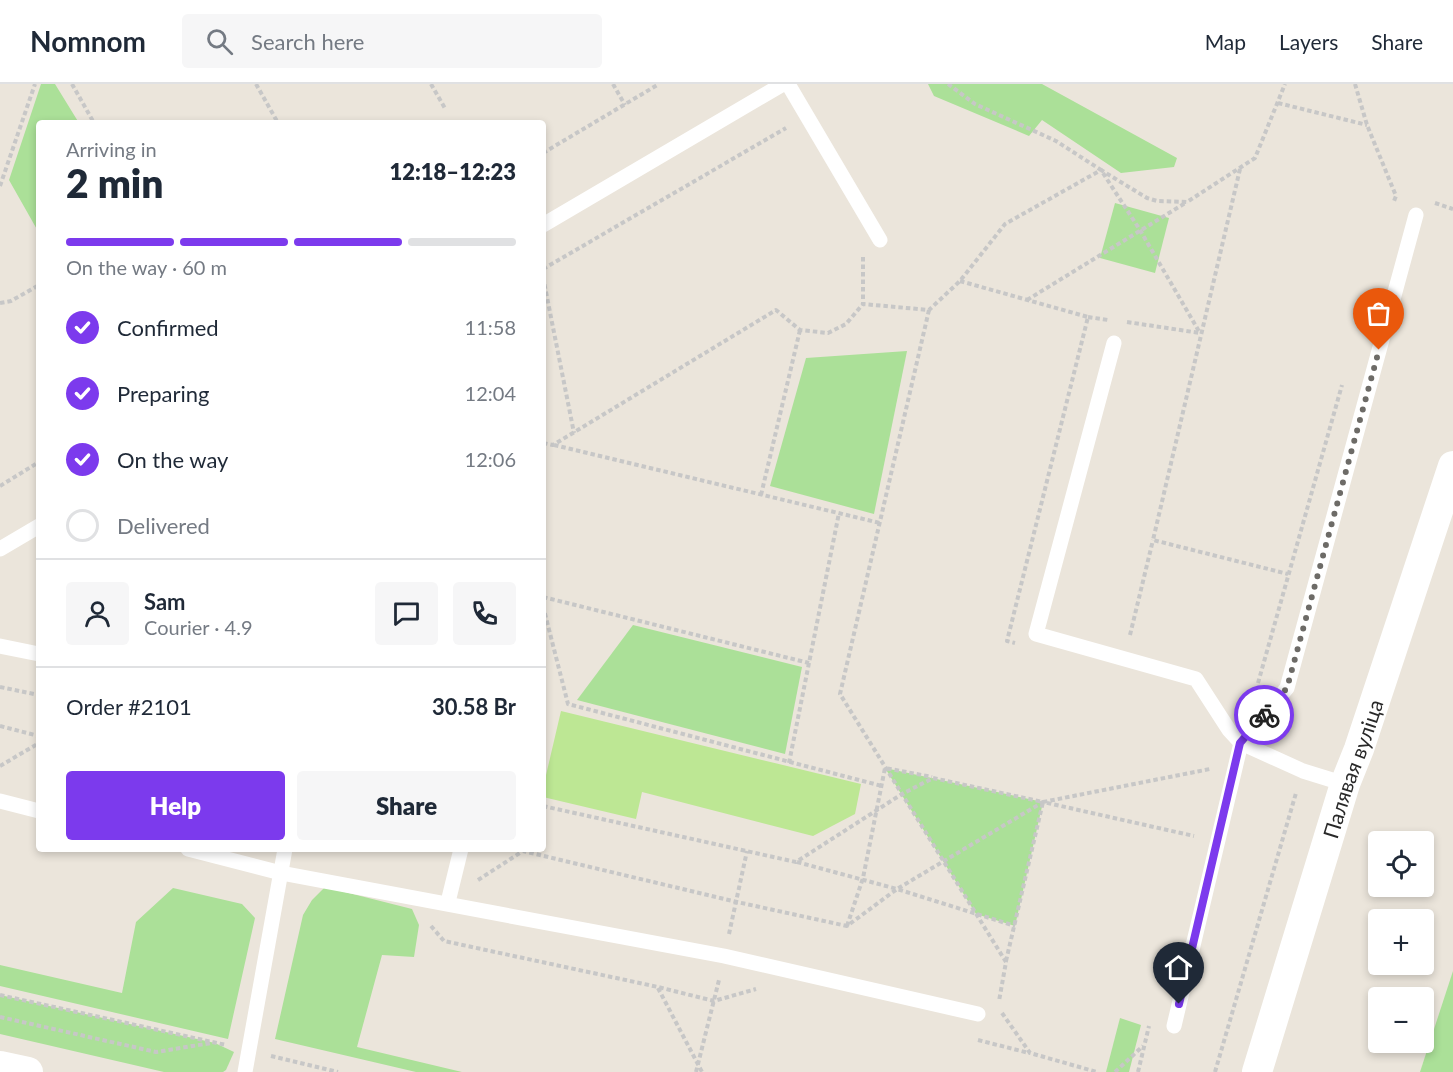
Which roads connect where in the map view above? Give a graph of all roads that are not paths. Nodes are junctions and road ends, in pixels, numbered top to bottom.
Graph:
1 (785, 84) edge
2 (1416, 215) dead end
3 (546, 223) edge
4 (880, 240) dead end
5 (1114, 344) dead end
6 (1453, 466) edge
7 (36, 528) edge
8 (0, 549) edge
9 (0, 646) edge
10 (36, 653) edge
11 (1240, 743) junction
12 (1345, 784) junction
13 (0, 801) edge
14 (36, 810) edge
15 (200, 852) edge
16 (284, 852) edge
17 (460, 852) edge
18 (280, 873) junction
19 (449, 898) road end
20 (978, 1014) dead end
21 (1174, 1026) dead end
22 (0, 1066) edge
23 (28, 1072) edge
24 (245, 1072) edge
25 (1257, 1072) edge

1 - 3 lane
1 - 4 lane
2 - 11 lane
5 - 11 lane
6 - 12 street, Палявая вуліца
7 - 8 lane
9 - 10 lane
11 - 12 lane
11 - 21 lane
12 - 25 street, Палявая вуліца
13 - 14 lane
15 - 18 lane
16 - 18 lane
17 - 19 lane
18 - 20 lane
18 - 24 lane
22 - 23 street

